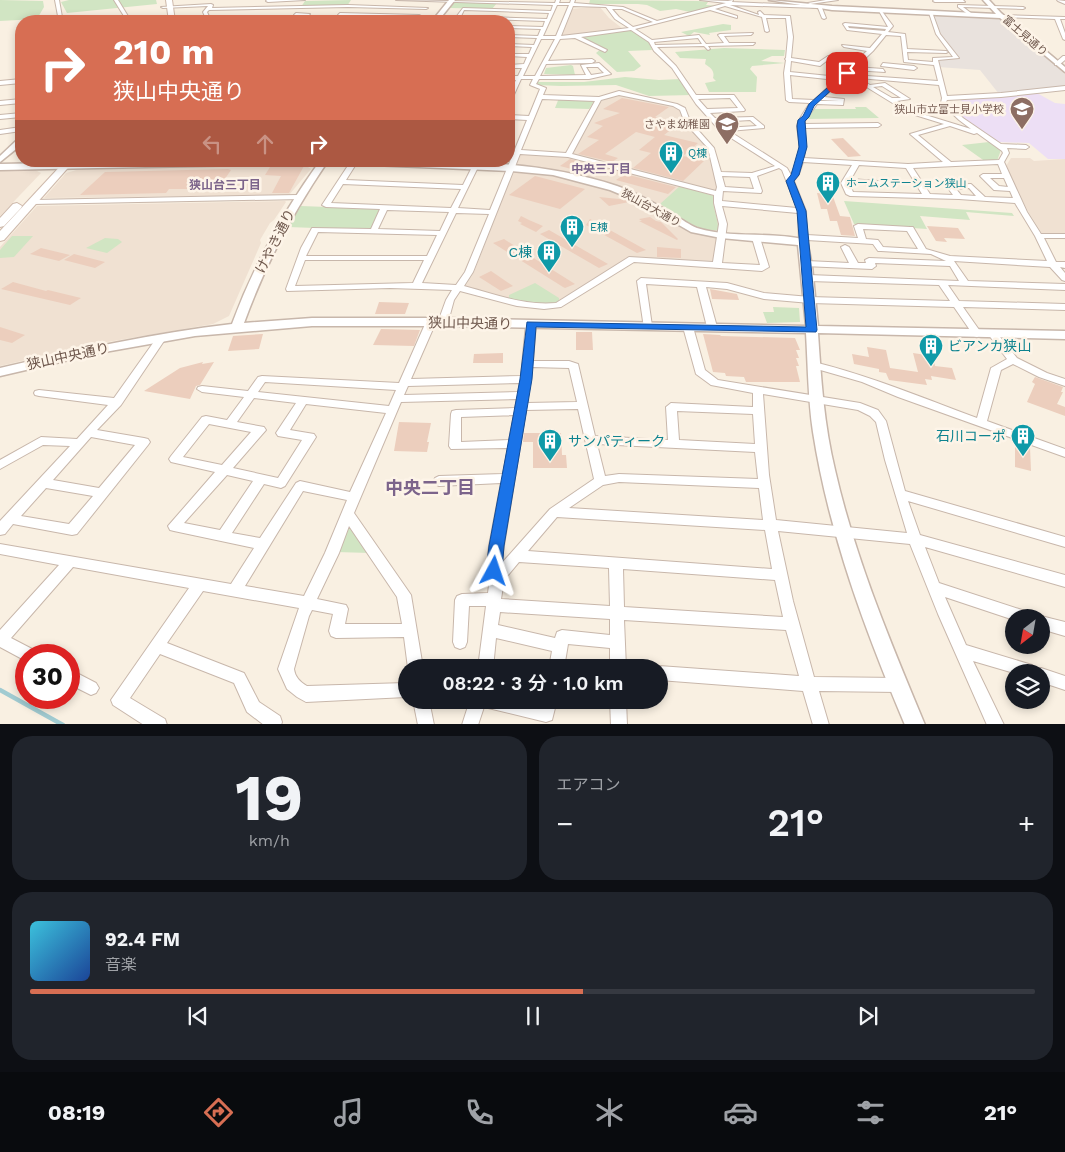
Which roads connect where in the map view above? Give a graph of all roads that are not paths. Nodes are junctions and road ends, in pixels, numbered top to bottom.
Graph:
1 (57, 0) edge
2 (116, 0) edge
3 (162, 0) edge
4 (288, 0) edge
5 (308, 0) edge
6 (353, 0) edge
7 (398, 0) edge
8 (432, 0) edge
9 (702, 0) edge
10 (836, 0) edge
11 (935, 0) edge
12 (961, 0) edge
13 (986, 0) edge
14 (1012, 0) edge
15 (1059, 0) edge
16 (261, 1) dead end
17 (451, 1) edge
18 (469, 1) edge
19 (499, 2) junction
20 (557, 2) edge
21 (572, 2) edge
22 (729, 3) edge
23 (771, 3) edge
24 (1065, 3) edge
25 (211, 5) junction
26 (755, 5) junction
27 (348, 6) junction
28 (811, 6) junction
29 (166, 7) edge
30 (820, 7) junction
31 (992, 7) junction
32 (283, 8) junction
33 (426, 8) junction
34 (610, 8) junction
35 (714, 8) junction
36 (1023, 8) junction
37 (494, 10) junction
38 (881, 10) junction
39 (552, 12) junction
40 (779, 12) dead end
41 (931, 13) junction
42 (948, 13) junction
43 (279, 14) dead end
44 (292, 14) dead end
45 (340, 14) joint
46 (969, 14) junction
47 (60, 15) edge
48 (125, 15) edge
49 (208, 15) edge
50 (307, 15) edge
51 (380, 15) edge
52 (420, 15) edge
53 (440, 15) edge
54 (459, 15) edge
55 (745, 16) dead end
56 (764, 16) junction
57 (1002, 16) junction
58 (735, 17) dead end
59 (1036, 17) junction
60 (646, 18) junction
61 (824, 18) dead end
62 (1056, 18) junction
63 (1065, 18) edge
64 (638, 19) dead end
65 (515, 20) edge
66 (548, 20) junction
67 (631, 20) dead end
68 (624, 22) junction
69 (657, 22) junction
70 (515, 27) edge
71 (544, 28) junction
72 (632, 28) junction
73 (768, 31) dead end
74 (841, 31) dead end
75 (885, 32) junction
76 (744, 34) junction
77 (751, 34) dead end
78 (515, 36) edge
79 (577, 36) junction
80 (540, 37) junction
81 (682, 37) junction
82 (1064, 37) edge
83 (558, 38) junction
84 (852, 41) dead end
85 (652, 43) junction
86 (904, 43) junction
87 (728, 44) junction
88 (913, 44) dead end
89 (922, 44) dead end
90 (687, 45) junction
91 (875, 45) junction
92 (515, 46) edge
93 (535, 46) junction
94 (844, 46) dead end
95 (947, 46) junction
96 (707, 47) junction
97 (871, 50) junction
98 (906, 50) junction
99 (605, 51) dead end
100 (952, 53) junction
101 (515, 55) edge
102 (530, 56) junction
103 (1065, 57) edge
104 (787, 59) junction
105 (858, 62) junction
106 (545, 63) junction
107 (935, 64) junction
108 (1057, 64) junction
109 (600, 65) junction
110 (883, 65) dead end
111 (515, 66) edge
112 (525, 66) junction
113 (852, 68) junction
114 (1065, 70) edge
115 (786, 73) junction
116 (849, 74) junction
117 (589, 77) junction
118 (938, 77) junction
119 (515, 78) edge
120 (519, 78) junction
121 (537, 78) junction
122 (839, 79) junction
123 (15, 82) edge
124 (0, 83) edge
125 (515, 84) edge
126 (866, 85) junction
127 (1065, 88) edge
128 (15, 89) edge
129 (0, 90) edge
130 (540, 97) junction
131 (695, 97) junction
132 (945, 98) junction
133 (599, 99) junction
134 (890, 100) junction
135 (818, 101) junction
136 (15, 102) edge
137 (0, 103) edge
138 (738, 104) junction
139 (700, 105) junction
140 (705, 111) junction
141 (15, 116) edge
142 (0, 117) edge
143 (515, 117) edge
144 (531, 118) junction
145 (712, 120) junction
146 (950, 125) junction
147 (800, 126) junction
148 (878, 126) dead end
149 (722, 130) junction
150 (15, 131) edge
151 (0, 132) edge
152 (981, 133) junction
153 (15, 146) edge
154 (1000, 146) junction
155 (1026, 147) dead end
156 (517, 152) junction
157 (568, 155) junction
158 (515, 157) edge
159 (0, 160) edge
160 (800, 160) junction
161 (1001, 162) junction
162 (856, 164) junction
163 (950, 165) junction
164 (15, 166) edge
165 (780, 166) junction
166 (908, 166) junction
167 (0, 167) edge
168 (59, 167) edge
169 (60, 167) edge
170 (320, 167) edge
171 (351, 167) edge
172 (475, 167) edge
173 (502, 167) edge
174 (511, 168) junction
175 (717, 174) junction
176 (886, 174) junction
177 (752, 175) junction
178 (1006, 176) junction
179 (790, 181) junction
180 (847, 181) junction
181 (341, 182) junction
182 (465, 187) junction
183 (1013, 189) junction
184 (719, 191) junction
185 (897, 196) junction
186 (928, 197) junction
187 (959, 197) junction
188 (298, 198) junction
189 (983, 199) junction
190 (1019, 201) junction
191 (33, 202) junction
192 (718, 203) junction
193 (385, 208) junction
194 (454, 210) junction
195 (802, 211) junction
196 (494, 212) junction
197 (0, 224) edge
198 (373, 232) junction
199 (442, 233) junction
200 (721, 235) junction
201 (1039, 236) junction
202 (1065, 236) edge
203 (0, 238) edge
204 (756, 238) junction
205 (803, 240) junction
206 (862, 241) junction
207 (846, 247) dead end
208 (924, 252) junction
209 (301, 258) junction
210 (430, 258) junction
211 (951, 261) junction
212 (807, 264) junction
213 (717, 265) junction
214 (1053, 265) junction
215 (1065, 265) edge
216 (855, 266) junction
217 (809, 278) junction
218 (1065, 278) edge
219 (942, 283) junction
220 (966, 284) junction
221 (701, 285) junction
222 (416, 286) junction
223 (1065, 287) edge
224 (458, 288) junction
225 (810, 300) junction
226 (956, 304) junction
227 (1065, 308) edge
228 (437, 322) junction
229 (531, 324) junction
230 (647, 326) junction
231 (237, 327) junction
232 (688, 327) junction
233 (712, 328) junction
234 (812, 330) junction
235 (977, 334) junction
236 (993, 334) junction
237 (1065, 335) edge
238 (161, 338) junction
239 (1013, 360) junction
240 (527, 364) junction
241 (814, 365) junction
242 (0, 372) edge
243 (526, 379) junction
244 (1065, 383) edge
245 (404, 385) junction
246 (202, 389) dead end
247 (758, 390) junction
248 (39, 394) dead end
249 (251, 395) junction
250 (398, 399) junction
251 (817, 400) junction
252 (303, 401) junction
253 (117, 402) junction
254 (522, 405) junction
255 (583, 405) junction
256 (392, 410) junction
257 (758, 411) junction
258 (980, 422) junction
259 (230, 424) junction
260 (90, 433) junction
261 (590, 440) junction
262 (81, 443) junction
263 (674, 443) junction
264 (515, 444) junction
265 (759, 448) junction
266 (1065, 454) edge
267 (0, 465) edge
268 (225, 470) junction
269 (508, 478) junction
270 (261, 479) junction
271 (600, 481) junction
272 (45, 482) junction
273 (439, 482) dead end
274 (281, 483) junction
275 (765, 484) junction
276 (300, 486) junction
277 (101, 493) junction
278 (900, 494) junction
279 (354, 497) junction
280 (554, 512) junction
281 (348, 514) junction
282 (12, 519) junction
283 (770, 525) junction
284 (0, 530) edge
285 (842, 530) junction
286 (223, 536) junction
287 (916, 539) junction
288 (1065, 542) edge
289 (263, 544) junction
290 (0, 549) edge
291 (517, 556) junction
292 (71, 561) junction
293 (616, 562) junction
294 (780, 575) junction
295 (497, 578) junction
296 (1065, 581) edge
297 (200, 584) junction
298 (936, 588) junction
299 (235, 590) junction
300 (308, 602) junction
301 (493, 602) junction
302 (1005, 610) edge
303 (616, 612) junction
304 (791, 624) junction
305 (1050, 625) edge
306 (1065, 629) edge
307 (410, 630) junction
308 (491, 630) junction
309 (0, 640) edge
310 (460, 642) dead end
311 (617, 642) junction
312 (157, 646) junction
313 (560, 646) junction
314 (15, 648) edge
315 (961, 650) junction
316 (415, 659) edge
317 (486, 659) edge
318 (558, 659) edge
319 (618, 659) edge
320 (1006, 664) edge
321 (668, 674) edge
322 (1050, 678) edge
323 (80, 682) edge
324 (1065, 683) edge
325 (808, 684) junction
326 (898, 685) junction
327 (91, 688) dead end
328 (398, 690) edge
329 (423, 709) edge
330 (475, 709) edge
331 (525, 709) edge
332 (547, 709) edge
333 (618, 709) edge
334 (274, 722) dead end
335 (159, 724) edge
336 (426, 724) edge
337 (470, 724) edge
338 (619, 724) edge
339 (821, 724) edge
340 (915, 724) edge
341 (996, 724) edge

1 - 47 street
2 - 48 street
3 - 29 main road
4 - 5 street
4 - 16 street
4 - 32 street
6 - 27 street
7 - 8 street
8 - 17 street
8 - 33 street
9 - 22 street
10 - 28 street
11 - 12 street
11 - 42 street
13 - 31 street, 富士見通り
14 - 36 street
15 - 24 street
17 - 18 street
17 - 53 street
18 - 19 street
19 - 20 street
19 - 37 street
20 - 21 street
20 - 39 street
21 - 34 street
21 - 83 street
22 - 26 street
22 - 35 street
22 - 56 street
23 - 26 street
23 - 28 street
23 - 30 street
23 - 40 street
25 - 29 street
25 - 32 street
25 - 49 street
26 - 56 street
27 - 32 street
27 - 33 street
27 - 45 street
28 - 30 street
30 - 38 street
30 - 61 street
31 - 36 street
31 - 46 street
31 - 57 street, 富士見通り
32 - 43 street
33 - 52 street
34 - 60 street
34 - 68 street
35 - 55 street
35 - 58 street
35 - 69 street
36 - 59 street
37 - 39 street
37 - 54 street
38 - 41 street
38 - 75 street
39 - 66 street
41 - 42 street
41 - 95 street
42 - 46 street
44 - 50 street
45 - 51 street
46 - 57 street
56 - 73 street
56 - 104 street
57 - 59 street
57 - 108 street, 富士見通り
59 - 62 street
60 - 64 street
60 - 69 street
62 - 63 street
62 - 82 street
65 - 66 street
66 - 71 street
67 - 68 street
68 - 72 street
69 - 72 street
70 - 71 street
71 - 80 street
72 - 79 street
72 - 85 street
74 - 75 street
75 - 75 street
75 - 86 street
75 - 91 street
76 - 77 street
76 - 87 street
76 - 87 street
78 - 80 street
79 - 83 street
79 - 99 street
80 - 83 street
80 - 93 street
81 - 85 street
81 - 90 street
81 - 96 street
83 - 106 street
84 - 91 street
85 - 90 street
85 - 131 street
86 - 88 street
86 - 98 street
87 - 96 street
89 - 95 street
90 - 96 street
91 - 97 street
92 - 93 street
93 - 102 street
94 - 97 street
95 - 100 street
97 - 105 street
98 - 100 street
98 - 107 street
100 - 107 street
101 - 102 street
102 - 112 street
103 - 108 street
104 - 105 street
104 - 115 street
105 - 113 street
106 - 109 street
106 - 121 street
107 - 118 street
108 - 114 street, 富士見通り
109 - 117 street
109 - 117 street
110 - 118 street
111 - 112 street
112 - 120 street
113 - 116 street
113 - 118 street
115 - 122 street
115 - 135 street
116 - 118 street
116 - 122 street
116 - 126 street
117 - 121 street
118 - 132 street
119 - 120 street
120 - 121 street
120 - 125 street
121 - 130 street
122 - 135 street
123 - 124 street
126 - 134 street
126 - 134 street
127 - 132 street
128 - 129 street
130 - 133 street
130 - 144 street
131 - 138 street
131 - 139 street
132 - 152 street
133 - 157 street
133 - 175 street
134 - 146 street
135 - 147 street
136 - 137 street
138 - 139 street
138 - 140 street
139 - 140 street
140 - 145 street
141 - 142 street
143 - 144 street
144 - 156 street
145 - 149 street
145 - 149 street
146 - 152 street
146 - 163 street
147 - 148 street
147 - 160 street
149 - 165 street
150 - 151 street
152 - 154 street
153 - 159 street
154 - 155 street
154 - 161 street
156 - 157 street
156 - 158 street
157 - 184 street
160 - 162 street
160 - 179 street
161 - 163 street
161 - 178 street
162 - 176 street
162 - 180 street
163 - 166 street
164 - 167 street
165 - 177 street
165 - 179 street
166 - 176 street
166 - 186 street
168 - 197 main road
169 - 191 main road
170 - 188 street, けやき通り
171 - 181 street
172 - 182 street
173 - 174 street, 狭山台大通り
174 - 196 street
174 - 200 street, 狭山台大通り
175 - 177 street
175 - 184 street
176 - 180 street
176 - 185 street
177 - 184 street
178 - 183 street
178 - 183 street
179 - 195 street
180 - 185 street
181 - 182 street
181 - 193 street
182 - 194 street
183 - 190 street
184 - 192 street
185 - 186 street
186 - 187 street
187 - 189 street
187 - 189 street
188 - 191 street
188 - 231 street, けやき通り
189 - 190 street
190 - 201 street
191 - 203 main road
192 - 195 street
192 - 200 street
193 - 194 street
193 - 198 street
194 - 196 street
194 - 199 street
195 - 205 street
196 - 224 street
198 - 199 street
198 - 209 street
199 - 210 street
200 - 204 street, 狭山台大通り
200 - 213 street
201 - 202 street
201 - 214 street
204 - 205 street, 狭山台大通り
204 - 213 street
205 - 206 street
205 - 212 street
206 - 208 street
206 - 208 street
207 - 216 street
208 - 211 street
209 - 210 street
209 - 222 street
210 - 222 street
211 - 214 street
211 - 216 street
211 - 220 street
212 - 216 street
212 - 217 street
213 - 224 street
214 - 215 street
214 - 218 street
217 - 219 street
217 - 225 street
219 - 220 street
219 - 226 street
220 - 223 street
221 - 225 street
221 - 230 street
221 - 233 street
222 - 224 street
224 - 228 street
225 - 226 street
225 - 234 street
226 - 227 street
226 - 235 street
228 - 229 street, 狭山中央通り
228 - 231 street, 狭山中央通り
228 - 245 street
229 - 230 street, 狭山中央通り
229 - 240 street
230 - 232 street, 狭山中央通り
231 - 238 street, 狭山中央通り
232 - 233 street, 狭山中央通り
232 - 247 street
233 - 234 street, 狭山中央通り
234 - 235 street, 狭山中央通り
234 - 241 street
235 - 236 street, 狭山中央通り
236 - 237 street, 狭山中央通り
236 - 239 street
238 - 242 street, 狭山中央通り
238 - 253 street
239 - 244 street
239 - 258 street
240 - 243 street
240 - 255 street
241 - 251 street
241 - 258 street
243 - 245 street
243 - 254 street
245 - 249 street
245 - 250 street
246 - 249 street
247 - 251 street
247 - 257 street
248 - 253 street
249 - 252 street
249 - 259 street
250 - 254 street
250 - 256 street
251 - 278 street
251 - 285 street
252 - 256 street
252 - 274 street
253 - 260 street
254 - 255 street
254 - 264 street
254 - 264 street
255 - 261 street
256 - 279 street
257 - 263 street
257 - 265 street
258 - 266 street
259 - 268 street
259 - 268 street
260 - 262 street
260 - 277 street
261 - 263 street
261 - 271 street
262 - 267 street
262 - 272 street
263 - 265 street
264 - 269 street
265 - 275 street
268 - 270 street
268 - 286 street
269 - 273 street
269 - 295 street
270 - 274 street
270 - 286 street
271 - 275 street
271 - 280 street
272 - 277 street
272 - 282 street
274 - 276 street
275 - 283 street
276 - 279 street
276 - 289 street
277 - 282 street
278 - 287 street
278 - 288 street
279 - 281 street
280 - 283 street
280 - 291 street
281 - 300 street
281 - 307 street
282 - 284 street
283 - 285 street
283 - 294 street
285 - 287 street
285 - 326 street
286 - 289 street
287 - 296 street
287 - 298 street
289 - 299 street
290 - 292 street
291 - 293 street
291 - 295 street
292 - 297 street
292 - 309 street
293 - 294 street
293 - 303 street
294 - 304 street
295 - 301 street
297 - 299 street
297 - 312 street
298 - 302 street
298 - 315 street
299 - 300 street
300 - 307 street
300 - 328 street
301 - 303 street
301 - 308 street
301 - 310 street
303 - 304 street
303 - 311 street
304 - 325 street
305 - 306 street
307 - 316 street
308 - 313 street
308 - 317 street
309 - 314 street
311 - 313 street
311 - 319 street
312 - 334 street
312 - 335 street
313 - 318 street
315 - 320 street
315 - 341 street
321 - 325 street
322 - 324 street
323 - 327 street
325 - 326 street
325 - 339 street
326 - 340 street
329 - 336 street
330 - 337 street
331 - 332 street
333 - 338 street

